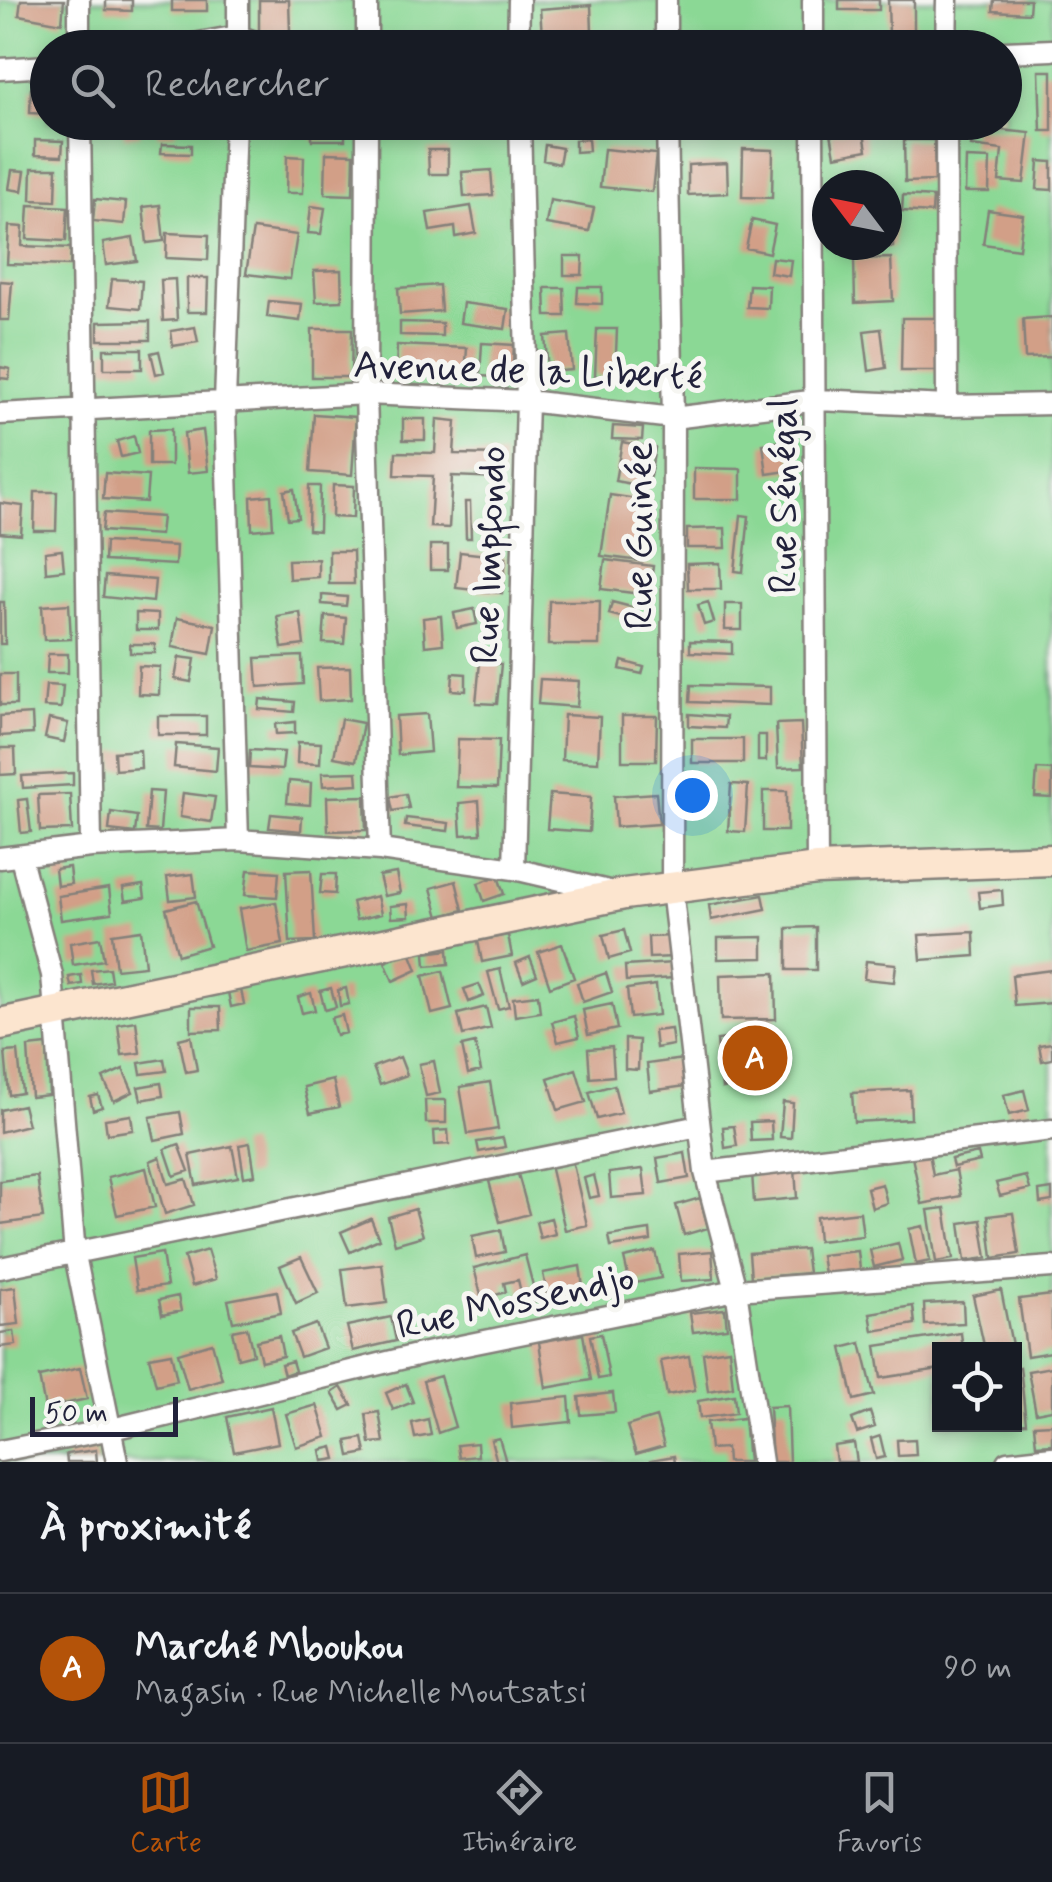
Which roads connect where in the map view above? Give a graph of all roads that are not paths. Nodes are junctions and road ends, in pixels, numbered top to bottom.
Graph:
1 (79, 0) edge
2 (238, 0) edge
3 (367, 0) edge
4 (519, 0) edge
5 (666, 0) edge
6 (813, 0) edge
7 (948, 0) edge
8 (79, 30) edge
9 (238, 30) edge
10 (367, 30) edge
11 (518, 30) edge
12 (666, 30) edge
13 (813, 30) edge
14 (947, 30) edge
15 (1052, 50) edge
16 (1022, 51) edge
17 (30, 67) edge
18 (0, 69) edge
19 (80, 140) edge
20 (234, 140) edge
21 (367, 140) edge
22 (520, 140) edge
23 (667, 140) edge
24 (813, 140) edge
25 (946, 140) edge
26 (366, 394) junction
27 (526, 400) junction
28 (818, 400) junction
29 (226, 402) junction
30 (1052, 404) edge
31 (948, 406) junction
32 (83, 409) junction
33 (0, 414) edge
34 (673, 418) junction
35 (238, 840) junction
36 (90, 847) junction
37 (380, 850) junction
38 (11, 858) edge
39 (1052, 860) edge
40 (818, 868) junction
41 (514, 869) junction
42 (672, 889) junction
43 (624, 894) junction
44 (57, 1012) junction
45 (0, 1024) edge
46 (699, 1126) junction
47 (1052, 1130) edge
48 (705, 1172) junction
49 (75, 1255) junction
50 (0, 1268) edge
51 (1052, 1268) edge
52 (736, 1290) junction
53 (112, 1429) junction
54 (0, 1451) edge
55 (1052, 1458) edge
56 (117, 1462) edge
57 (762, 1462) edge
58 (1007, 1462) edge

1 - 8 street
2 - 9 street
3 - 10 street
4 - 11 street
5 - 12 street
6 - 13 street
7 - 14 street
15 - 16 street
17 - 18 street
19 - 32 street
20 - 29 street
21 - 26 street
22 - 27 street, Rue Impfondo
23 - 34 street, Rue Guinée
24 - 28 street, Rue Sénégal
25 - 31 street
26 - 27 street, Avenue de la Liberté
26 - 29 street, Avenue de la Liberté
26 - 37 street
27 - 34 street, Avenue de la Liberté
27 - 41 street, Rue Impfondo
28 - 31 street, Avenue de la Liberté
28 - 34 street, Avenue de la Liberté
28 - 40 street, Rue Sénégal
29 - 32 street, Avenue de la Liberté
29 - 35 street
30 - 31 street, Avenue de la Liberté
32 - 33 street, Avenue de la Liberté
32 - 36 street
34 - 42 street, Rue Guinée
35 - 36 street
35 - 37 street
36 - 38 street
37 - 41 street
38 - 44 street
39 - 40 main road
40 - 42 main road
41 - 43 street
42 - 43 main road
42 - 46 street, Rue Guinée
43 - 44 main road
44 - 45 main road
44 - 49 street
46 - 48 street, Rue Guinée
46 - 49 street
47 - 48 street
48 - 52 street, Rue Guinée
49 - 50 street
49 - 53 street
51 - 52 street, Rue Mossendjo
52 - 53 street, Rue Mossendjo
52 - 57 street, Rue Guinée
53 - 54 street, Rue Mossendjo
53 - 56 street
55 - 58 street

